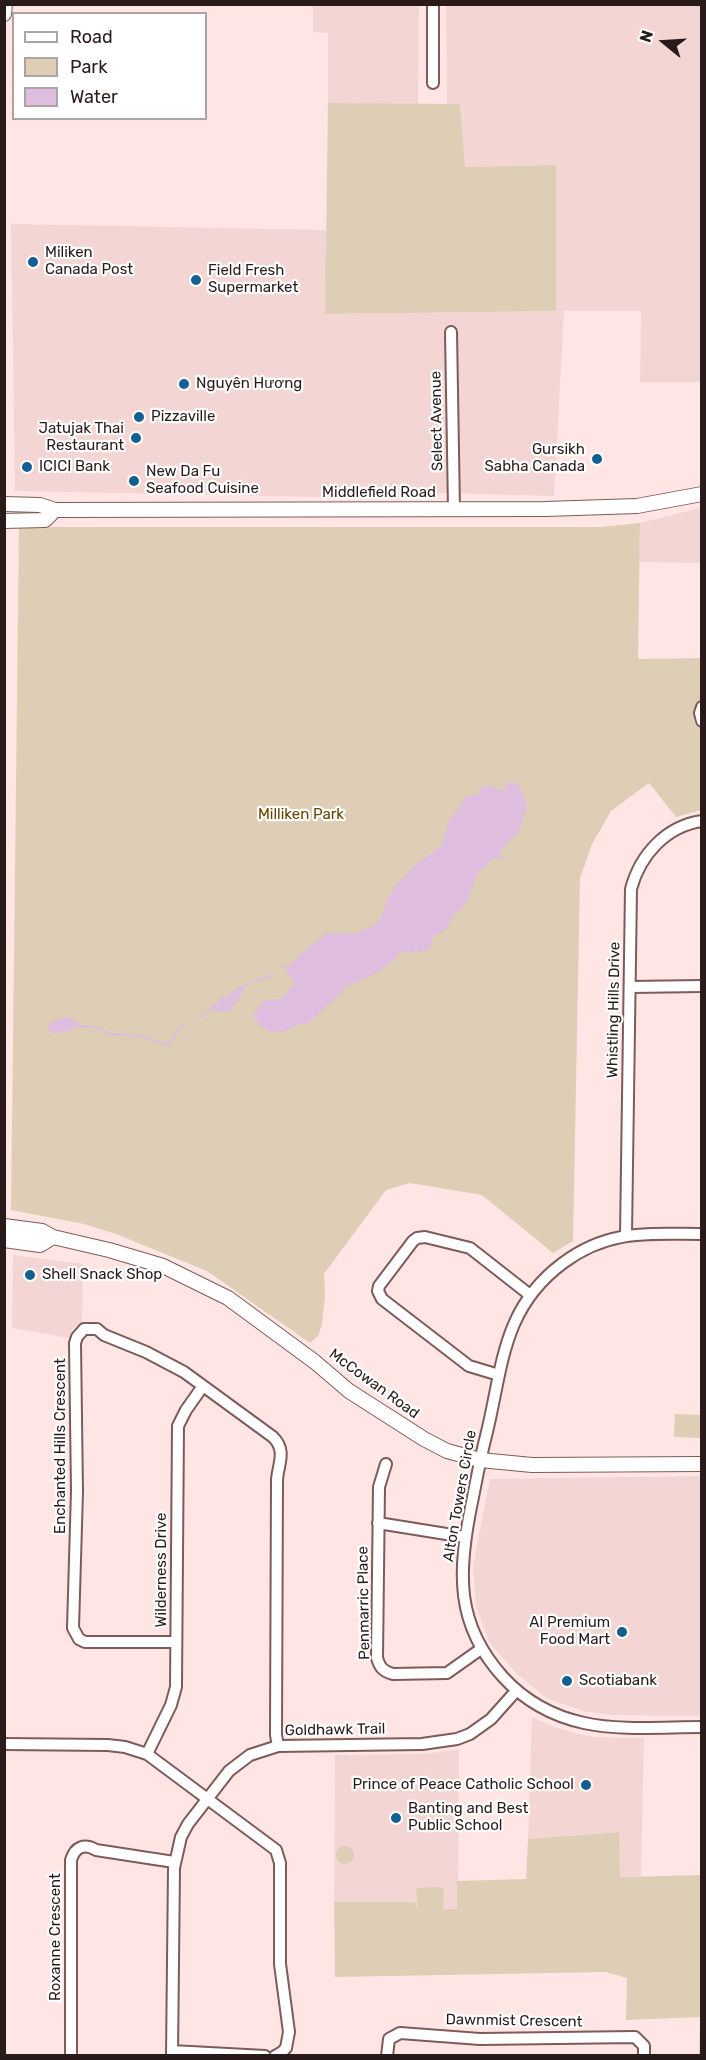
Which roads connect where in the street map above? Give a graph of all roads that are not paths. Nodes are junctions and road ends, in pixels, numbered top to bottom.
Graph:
1 (4, 4) edge
2 (433, 4) edge
3 (4, 14) edge
4 (433, 83) dead end
5 (451, 332) dead end
6 (702, 494) edge
7 (4, 504) edge
8 (55, 510) junction
9 (454, 510) junction
10 (4, 520) edge
11 (702, 707) edge
12 (702, 721) edge
13 (702, 821) edge
14 (702, 986) edge
15 (630, 987) junction
16 (4, 1226) edge
17 (702, 1234) edge
18 (626, 1235) junction
19 (53, 1237) junction
20 (4, 1240) edge
21 (530, 1295) junction
22 (499, 1375) junction
23 (203, 1386) junction
24 (480, 1460) junction
25 (386, 1464) dead end
26 (702, 1464) edge
27 (378, 1523) junction
28 (465, 1537) junction
29 (176, 1642) junction
30 (481, 1649) junction
31 (516, 1691) junction
32 (702, 1727) edge
33 (4, 1744) edge
34 (278, 1746) junction
35 (147, 1754) junction
36 (208, 1798) junction
37 (174, 1862) junction
38 (172, 2053) edge
39 (71, 2055) edge
40 (265, 2055) edge
41 (275, 2055) edge
42 (387, 2055) edge
43 (644, 2055) edge

1 - 3 main road
2 - 4 street
5 - 9 street, Select Avenue
6 - 9 main road, Middlefield Road
7 - 8 main road, Middlefield Road
8 - 9 main road, Middlefield Road
8 - 10 main road, Middlefield Road
11 - 12 street
13 - 15 street, Whistling Hills Drive
14 - 15 street
15 - 18 street, Whistling Hills Drive
16 - 19 main road, McCowan Road
17 - 18 street, Alton Towers Circle
18 - 21 street, Alton Towers Circle
19 - 20 main road, McCowan Road
19 - 24 main road, McCowan Road
21 - 22 street, Alton Towers Circle
21 - 22 street
22 - 24 street, Alton Towers Circle
23 - 29 street, Wilderness Drive
23 - 29 street, Enchanted Hills Crescent
23 - 34 street, Enchanted Hills Crescent
24 - 26 main road, McCowan Road
24 - 28 street, Alton Towers Circle
25 - 27 street, Penmarric Place
27 - 28 street
27 - 30 street, Penmarric Place
28 - 30 street, Alton Towers Circle
29 - 35 street, Wilderness Drive
30 - 31 street, Alton Towers Circle
31 - 32 street, Alton Towers Circle
31 - 34 street, Goldhawk Trail
33 - 35 street
34 - 36 street, Goldhawk Trail
35 - 36 street
36 - 37 street, Goldhawk Trail
36 - 41 street
37 - 38 street, Goldhawk Trail
37 - 39 street, Roxanne Crescent
38 - 40 street
42 - 43 street, Dawnmist Crescent

